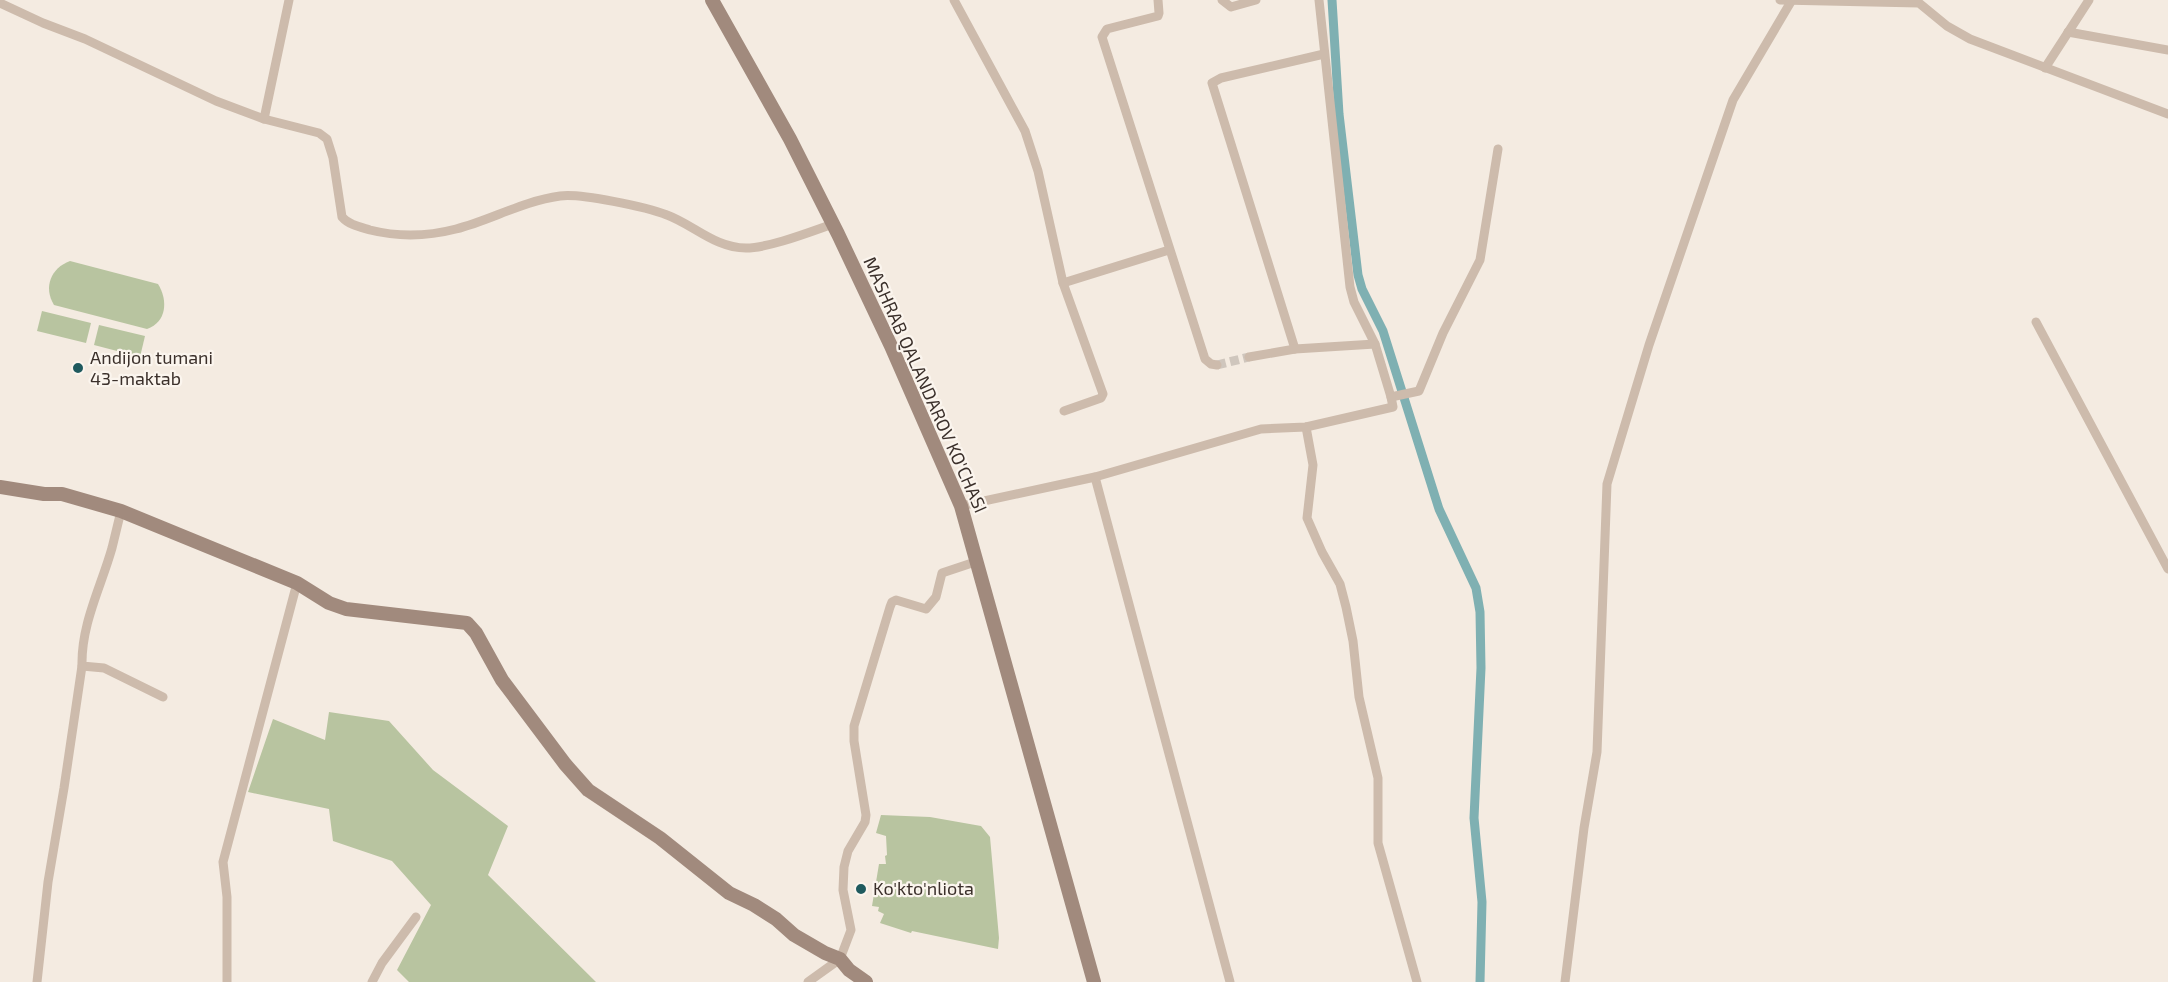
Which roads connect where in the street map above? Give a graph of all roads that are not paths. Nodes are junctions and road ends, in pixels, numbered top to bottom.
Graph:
1 (289, 0) edge
2 (712, 0) edge
3 (954, 0) edge
4 (1158, 0) edge
5 (1222, 0) edge
6 (1256, 0) edge
7 (1319, 0) edge
8 (1780, 0) edge
9 (1792, 0) edge
10 (2089, 0) edge
11 (0, 3) edge
12 (2068, 32) junction
13 (2166, 46) edge
14 (1324, 54) junction
15 (2045, 68) junction
16 (2168, 114) edge
17 (264, 119) junction
18 (1498, 149) dead end
19 (833, 224) junction
20 (1169, 250) junction
21 (1064, 283) junction
22 (2036, 322) dead end
23 (1375, 344) junction
24 (1295, 349) junction
25 (1249, 357) tunnel mouth
26 (1217, 365) dead end
27 (1393, 396) junction
28 (1064, 411) dead end
29 (1306, 426) junction
30 (1095, 477) junction
31 (0, 487) edge
32 (961, 506) junction
33 (121, 511) junction
34 (978, 561) junction
35 (2168, 569) edge
36 (297, 583) junction
37 (82, 666) junction
38 (164, 697) dead end
39 (417, 916) dead end
40 (840, 959) junction
41 (37, 982) edge
42 (227, 982) edge
43 (372, 982) edge
44 (808, 982) edge
45 (866, 982) edge
46 (1094, 982) edge
47 (1230, 982) edge
48 (1417, 982) edge
49 (1565, 982) edge

1 - 17 street
2 - 19 main road, MASHRAB QALANDAROV KO'CHASI
3 - 21 street
4 - 20 street
5 - 6 street
7 - 14 street
8 - 9 street
9 - 15 street
9 - 49 street
10 - 12 street
11 - 17 street
12 - 13 street
12 - 15 street
14 - 23 street
14 - 24 street
15 - 16 street
17 - 19 street
18 - 27 street
19 - 32 main road, MASHRAB QALANDAROV KO'CHASI
20 - 21 street
20 - 26 street
21 - 28 street
22 - 35 street
23 - 24 street
23 - 27 street
24 - 25 street
27 - 29 street
29 - 30 street
29 - 48 street
30 - 32 street
30 - 47 street
31 - 33 main road
32 - 34 main road, MASHRAB QALANDAROV KO'CHASI
33 - 36 main road
33 - 37 street
34 - 40 street
34 - 46 main road, MASHRAB QALANDAROV KO'CHASI
36 - 40 main road
36 - 42 street
37 - 38 street
37 - 41 street
39 - 43 street
40 - 44 street
40 - 45 main road

